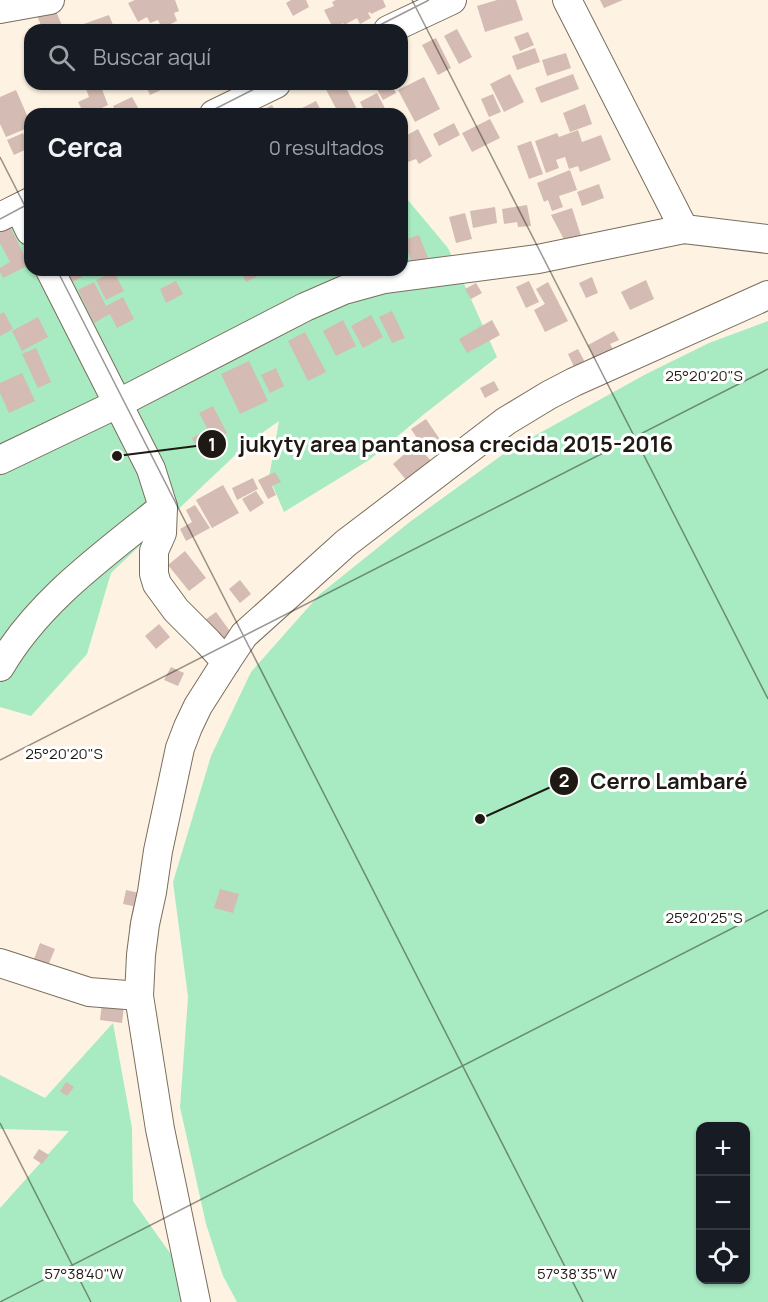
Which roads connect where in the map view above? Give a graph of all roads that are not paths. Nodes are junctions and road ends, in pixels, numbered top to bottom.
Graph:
1 (50, 0) edge
2 (452, 0) edge
3 (567, 0) edge
4 (0, 9) edge
5 (401, 24) edge
6 (264, 90) edge
7 (226, 108) edge
8 (684, 229) junction
9 (768, 238) edge
10 (53, 276) edge
11 (407, 276) edge
12 (408, 276) edge
13 (348, 279) edge
14 (768, 295) edge
15 (117, 404) junction
16 (0, 460) edge
17 (163, 507) junction
18 (226, 662) junction
19 (0, 667) edge
20 (0, 963) edge
21 (139, 996) junction
22 (195, 1302) edge

1 - 4 street
2 - 5 street
3 - 8 street
6 - 7 street
8 - 9 street
8 - 12 street
10 - 15 street
11 - 13 street
13 - 15 street
14 - 18 street
15 - 16 street
15 - 17 street
17 - 18 street
17 - 19 street
18 - 21 street
20 - 21 street
21 - 22 street

